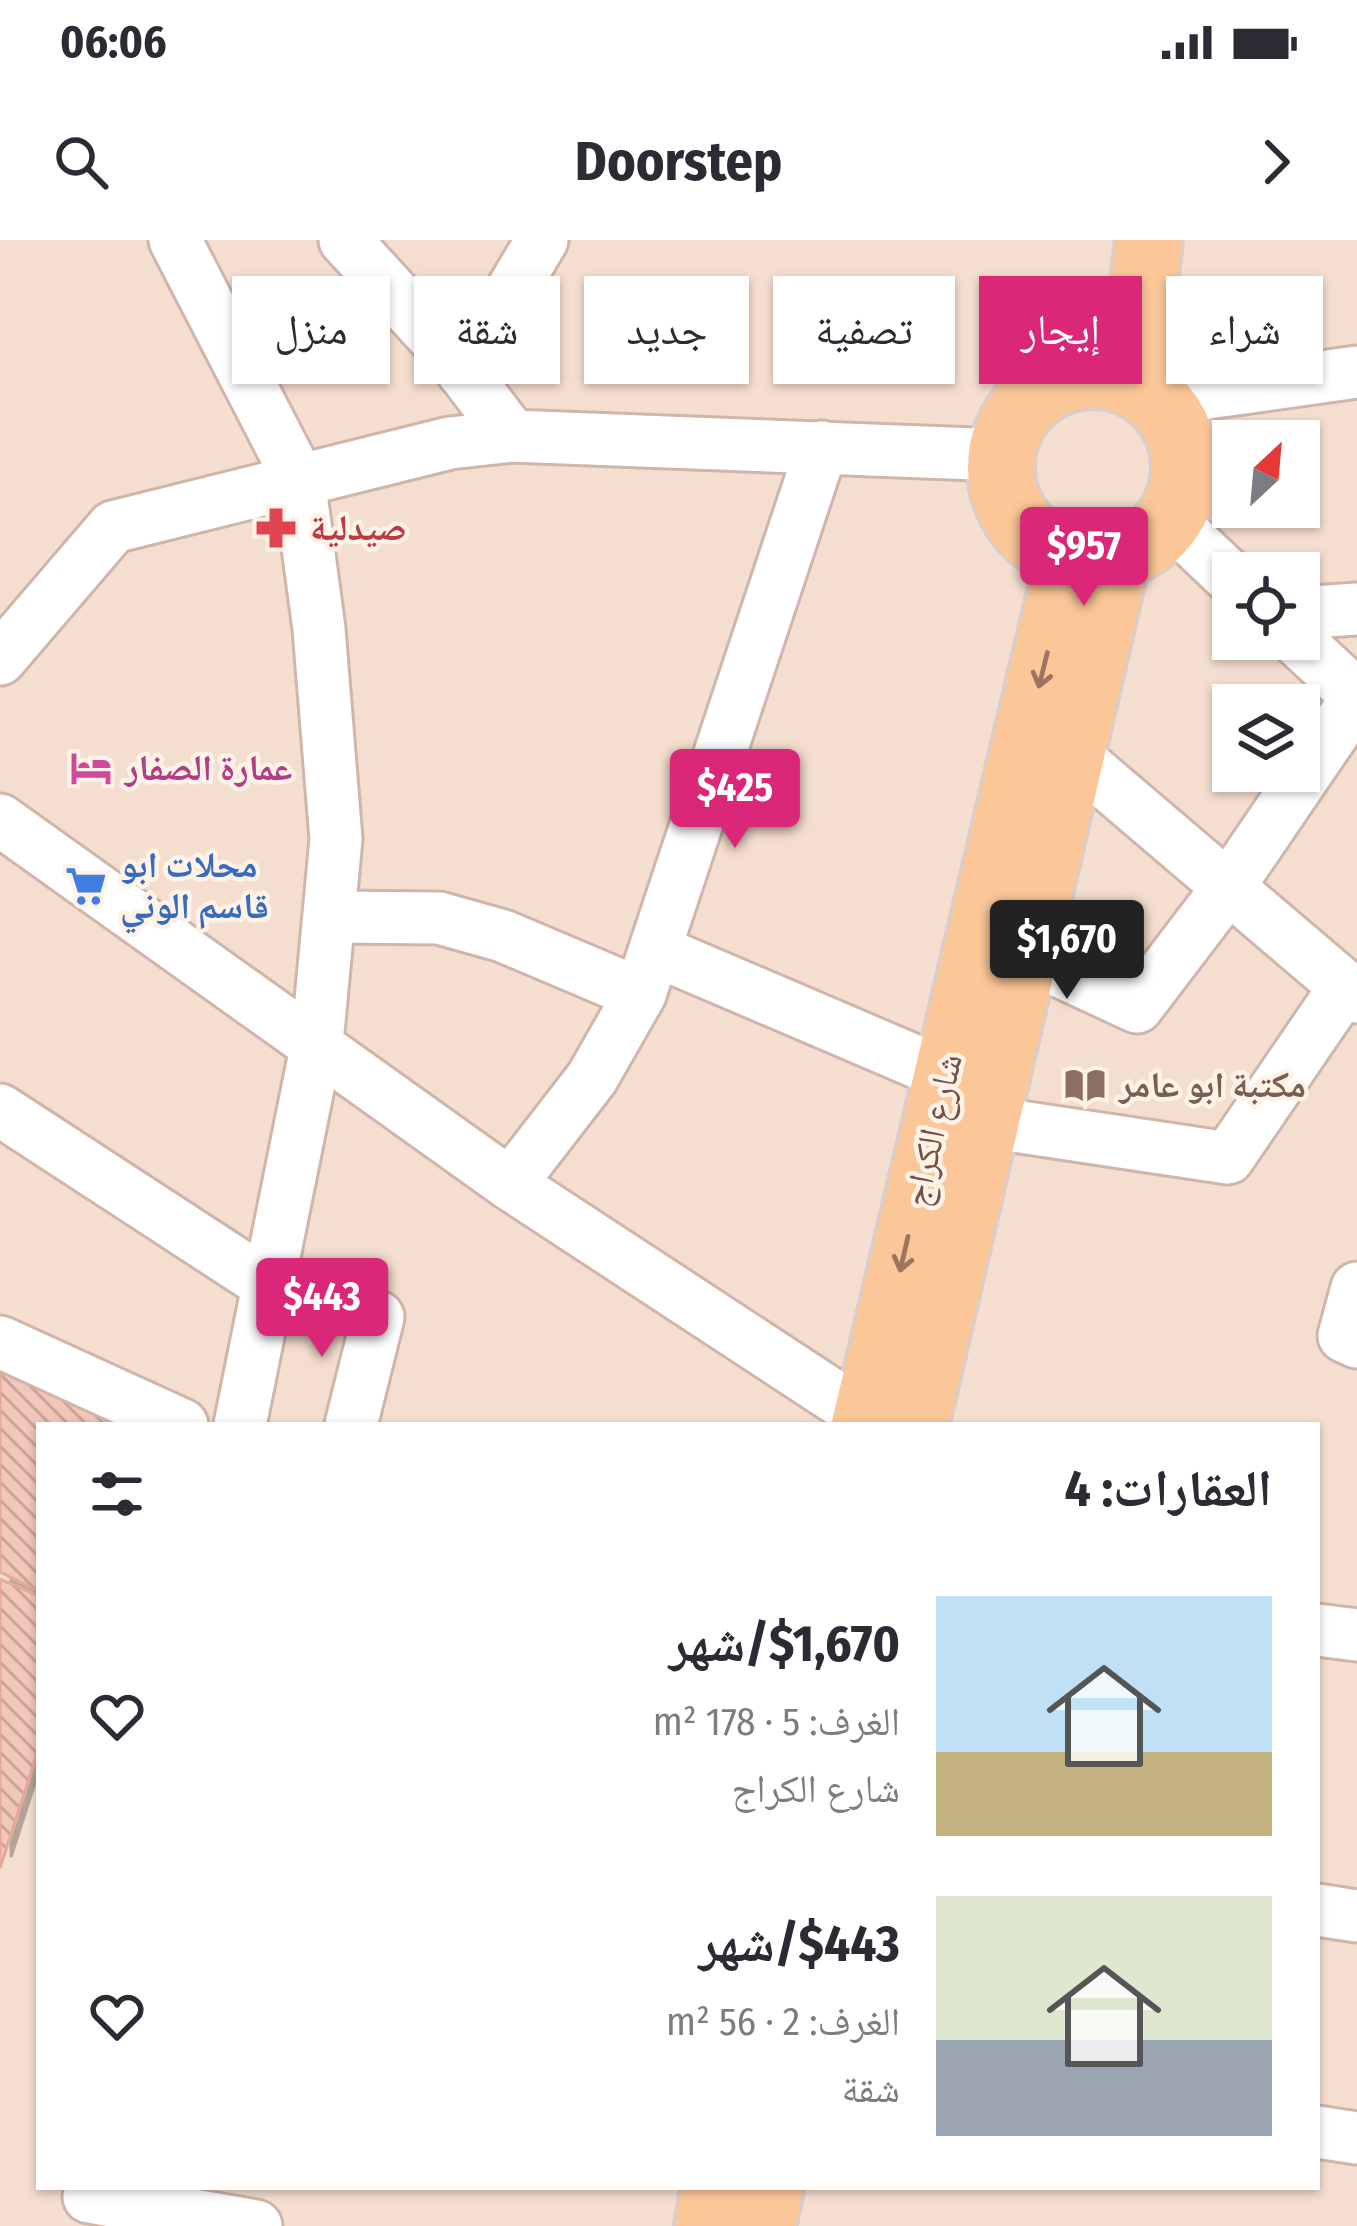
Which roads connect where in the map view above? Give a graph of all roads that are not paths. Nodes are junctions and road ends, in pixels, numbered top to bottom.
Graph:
1 (175, 240) edge
2 (345, 240) edge
3 (542, 240) edge
4 (1149, 240) edge
5 (520, 276) edge
6 (414, 317) edge
7 (1357, 372) edge
8 (472, 384) edge
9 (1144, 391) junction
10 (512, 436) junction
11 (822, 447) junction
12 (1001, 454) junction
13 (299, 480) junction
14 (1169, 519) junction
15 (1093, 556) junction
16 (1212, 560) edge
17 (1357, 609) edge
18 (1320, 612) edge
19 (0, 659) edge
20 (1318, 660) edge
21 (1357, 697) edge
22 (1071, 753) junction
23 (0, 820) edge
24 (1227, 890) junction
25 (331, 916) junction
26 (1025, 955) junction
27 (648, 973) junction
28 (1351, 992) edge
29 (316, 1043) junction
30 (966, 1098) junction
31 (0, 1110) edge
32 (510, 1184) junction
33 (270, 1286) junction
34 (1357, 1288) edge
35 (378, 1317) dead end
36 (0, 1342) edge
37 (1357, 1342) edge
38 (175, 1422) edge
39 (241, 1422) edge
40 (352, 1422) edge
41 (881, 1422) edge
42 (883, 1422) edge
43 (1320, 1630) edge
44 (1357, 1635) edge
45 (1320, 1910) edge
46 (1357, 1916) edge
47 (1320, 2132) edge
48 (1357, 2138) edge
49 (714, 2190) edge
50 (769, 2190) edge
51 (88, 2204) edge
52 (256, 2226) edge
53 (708, 2226) edge
54 (762, 2226) edge

1 - 13 street
2 - 6 street
3 - 5 street
4 - 9 main road
7 - 9 street
8 - 10 street
9 - 12 main road
9 - 14 main road
10 - 11 street
10 - 13 street
11 - 12 street
11 - 27 street
12 - 15 main road
13 - 19 street
13 - 25 street
14 - 15 main road
14 - 16 street
15 - 22 main road, شارع الكراج
15 -> 30 main road, شارع الكراج
17 - 18 street
20 - 21 street
21 - 24 street
22 - 24 street
22 - 26 main road, شارع الكراج
23 - 29 street
24 - 26 street
24 - 28 street
25 - 27 street
25 - 29 street
26 - 30 main road, شارع الكراج
27 - 30 street
27 - 32 street
28 - 30 street
29 - 32 street
29 - 33 street
30 - 42 main road, شارع الكراج
31 - 33 street
32 - 41 street
33 - 39 street
34 - 37 street
35 - 40 street
36 - 38 street
43 - 44 street
45 - 46 street
47 - 48 street
49 - 53 main road
50 - 54 main road
51 - 52 street

